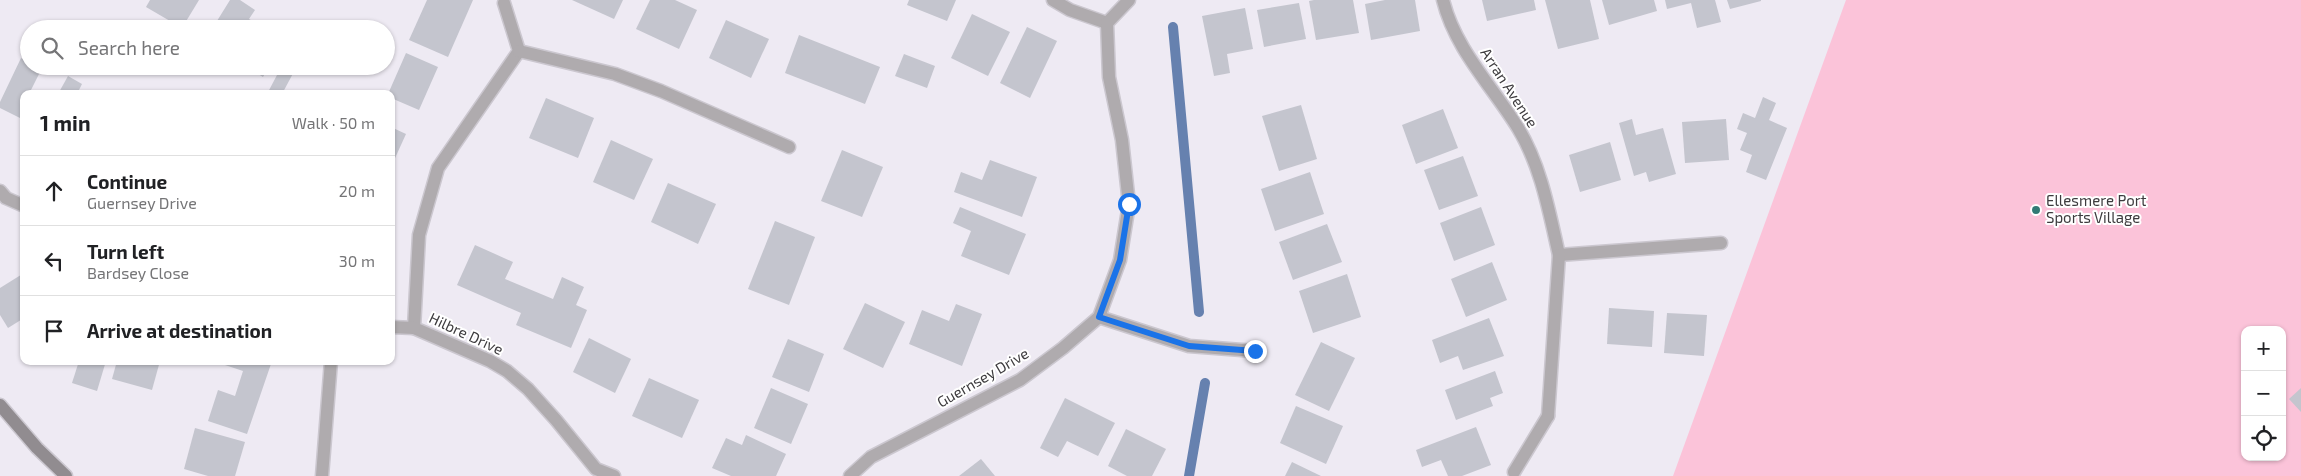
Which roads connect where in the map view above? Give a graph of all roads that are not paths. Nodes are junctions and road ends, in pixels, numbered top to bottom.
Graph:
1 (1053, 0) edge
2 (1129, 0) edge
3 (1443, 0) edge
4 (504, 3) dead end
5 (1107, 23) junction
6 (519, 51) junction
7 (790, 147) dead end
8 (2, 197) edge
9 (20, 204) edge
10 (1721, 243) dead end
11 (1559, 254) junction
12 (1099, 317) junction
13 (395, 327) edge
14 (414, 328) junction
15 (1255, 351) dead end
16 (331, 365) edge
17 (0, 404) edge
18 (1514, 472) dead end
19 (66, 476) edge
20 (322, 476) edge
21 (614, 476) edge
22 (850, 476) edge

1 - 5 street
2 - 5 street
3 - 11 street, Arran Avenue
4 - 6 street
5 - 12 street, Guernsey Drive
6 - 7 street
6 - 14 street, Hilbre Drive
8 - 9 street
10 - 11 street
11 - 18 street, Arran Avenue
12 - 15 street
12 - 22 street, Guernsey Drive
13 - 14 street
14 - 21 street, Hilbre Drive
16 - 20 street
17 - 19 street

